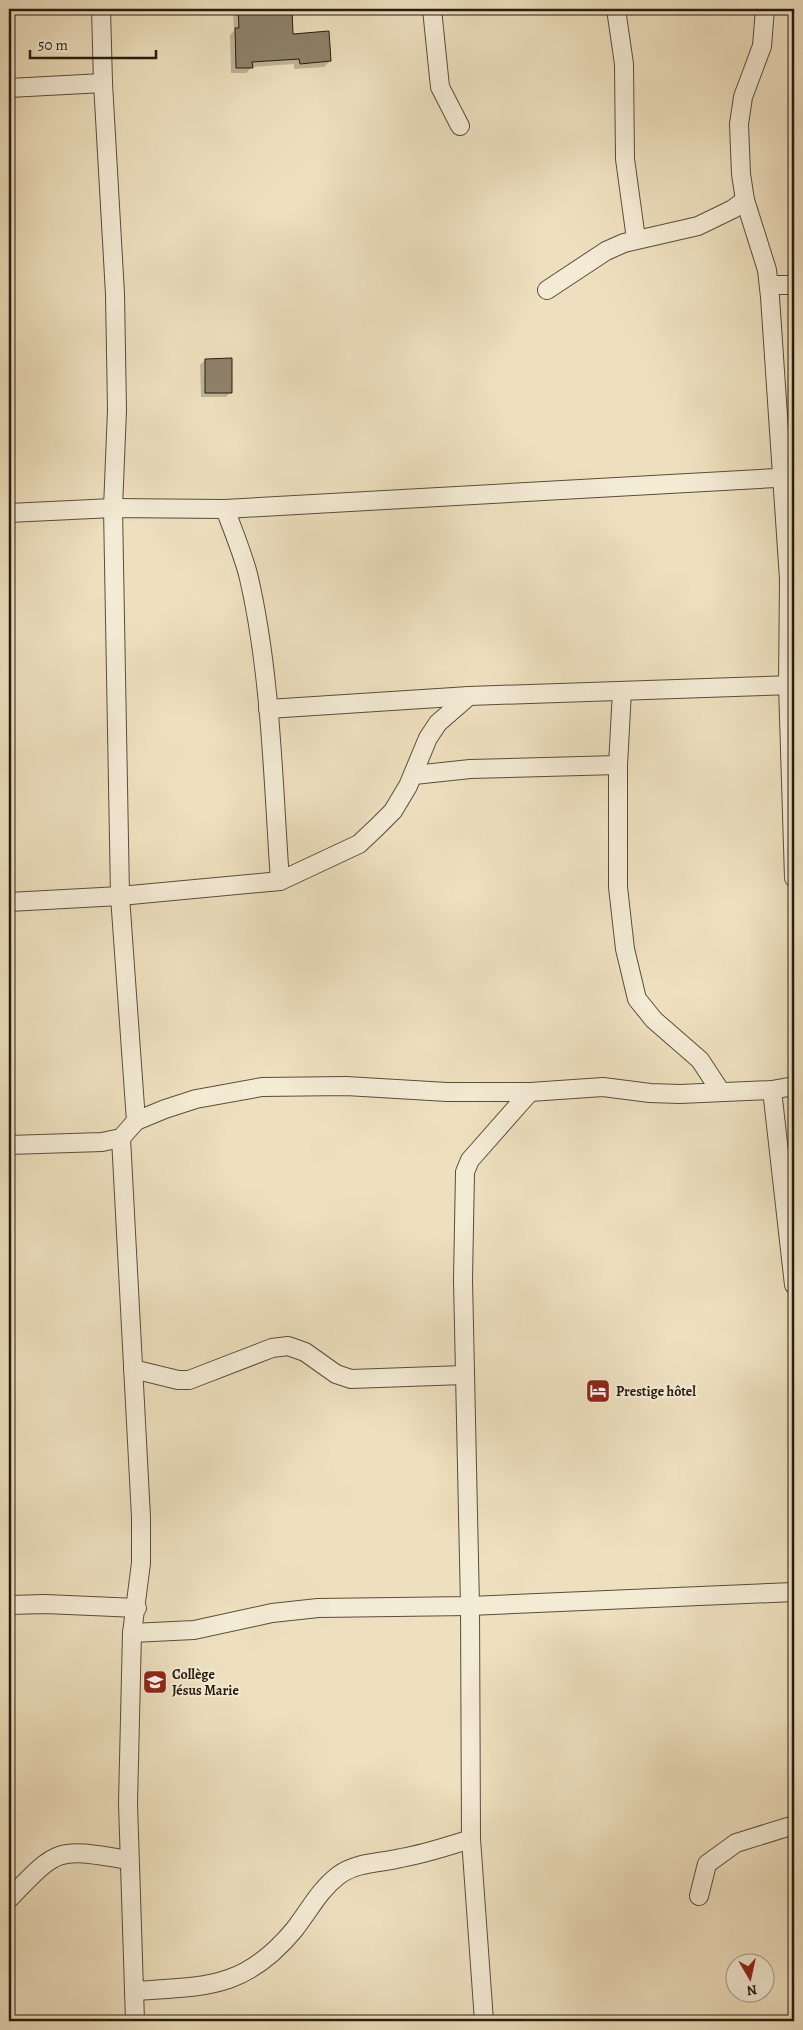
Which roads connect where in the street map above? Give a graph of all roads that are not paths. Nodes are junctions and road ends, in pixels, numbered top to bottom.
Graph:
1 (101, 9) edge
2 (432, 9) edge
3 (616, 9) edge
4 (765, 9) edge
5 (103, 83) junction
6 (9, 88) edge
7 (460, 126) dead end
8 (745, 200) junction
9 (636, 239) junction
10 (794, 284) edge
11 (769, 285) junction
12 (547, 290) dead end
13 (788, 477) edge
14 (113, 508) junction
15 (225, 509) junction
16 (9, 513) edge
17 (791, 685) edge
18 (622, 691) junction
19 (469, 696) junction
20 (268, 709) junction
21 (618, 765) junction
22 (414, 775) junction
23 (794, 878) edge
24 (280, 881) junction
25 (120, 896) junction
26 (9, 902) edge
27 (794, 1086) edge
28 (772, 1090) junction
29 (530, 1092) junction
30 (721, 1092) junction
31 (136, 1121) junction
32 (121, 1138) junction
33 (9, 1145) edge
34 (794, 1284) edge
35 (133, 1369) junction
36 (464, 1375) junction
37 (794, 1592) edge
38 (9, 1606) edge
39 (470, 1606) junction
40 (136, 1608) junction
41 (132, 1633) junction
42 (794, 1825) edge
43 (471, 1840) junction
44 (128, 1860) junction
45 (700, 1896) dead end
46 (9, 1899) edge
47 (134, 1991) junction
48 (135, 2021) edge
49 (484, 2021) edge

1 - 5 street
2 - 7 street
3 - 9 street
4 - 8 street
5 - 6 street
5 - 14 street
8 - 9 street
8 - 11 street
9 - 12 street
10 - 11 street
11 - 13 street
13 - 15 street
13 - 17 street
14 - 15 street
14 - 16 street
14 - 25 street
15 - 20 street
17 - 18 street
17 - 23 street
18 - 19 street
18 - 21 street
19 - 20 street
19 - 22 street
20 - 24 street
21 - 22 street
21 - 30 street
22 - 24 street
24 - 25 street
25 - 26 street
25 - 31 street
27 - 28 street
28 - 30 street
28 - 34 street
29 - 30 street
29 - 31 street
29 - 36 street
31 - 32 street
32 - 33 street
32 - 35 street
35 - 36 street
35 - 40 street
36 - 39 street
37 - 39 street
38 - 40 street
39 - 41 street
39 - 43 street
40 - 41 street
41 - 44 street
42 - 45 street
43 - 47 street
43 - 49 street
44 - 46 street
44 - 47 street
47 - 48 street

